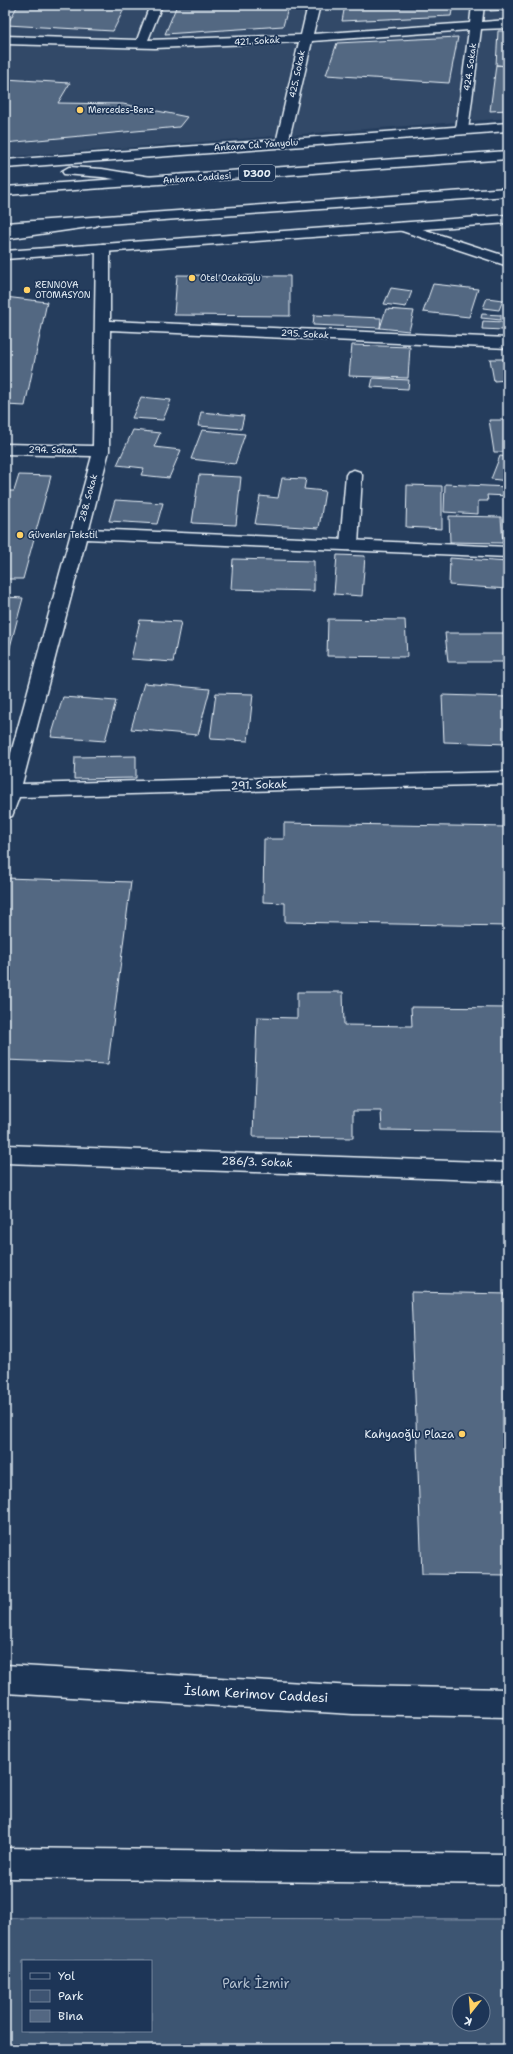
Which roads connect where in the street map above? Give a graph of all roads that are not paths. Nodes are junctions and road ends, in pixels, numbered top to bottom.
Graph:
1 (156, 5) edge
2 (314, 5) edge
3 (478, 5) edge
4 (508, 24) edge
5 (475, 26) junction
6 (305, 38) junction
7 (5, 40) edge
8 (141, 44) junction
9 (508, 127) edge
10 (462, 130) junction
11 (282, 144) junction
12 (508, 155) edge
13 (5, 164) edge
14 (5, 175) edge
15 (151, 181) junction
16 (5, 191) edge
17 (508, 192) edge
18 (508, 219) edge
19 (111, 220) junction
20 (404, 226) junction
21 (5, 227) edge
22 (5, 235) edge
23 (103, 248) junction
24 (5, 255) edge
25 (508, 262) edge
26 (102, 325) junction
27 (508, 343) edge
28 (5, 449) edge
29 (101, 451) junction
30 (354, 476) dead end
31 (79, 534) junction
32 (349, 545) junction
33 (508, 552) edge
34 (508, 778) edge
35 (10, 792) junction
36 (5, 811) edge
37 (5, 1154) edge
38 (508, 1172) edge
39 (5, 1679) edge
40 (508, 1703) edge
41 (5, 1863) edge
42 (508, 1869) edge

1 - 8 main road
2 - 6 main road, 425. Sokak
3 - 5 main road, 424. Sokak
4 - 5 main road, 421. Sokak
5 - 6 main road, 421. Sokak
5 - 10 main road, 424. Sokak
6 - 8 main road, 421. Sokak
6 - 11 main road, 425. Sokak
7 - 8 main road, 421. Sokak
9 - 10 main road, Ankara Cd. Yanyolu
10 - 11 main road, Ankara Cd. Yanyolu
11 - 13 main road, Ankara Cd. Yanyolu
12 - 15 main road, Ankara Caddesi / D300
14 - 15 main road
15 - 16 main road, Ankara Caddesi / D300
17 - 19 main road
18 - 20 main road
19 - 21 main road
19 - 22 main road
20 - 23 main road
20 - 25 main road
23 - 24 main road
23 - 26 main road, 288. Sokak
26 - 27 main road, 295. Sokak
26 - 29 main road, 288. Sokak
28 - 29 main road, 294. Sokak
29 - 31 main road, 288. Sokak
30 - 32 main road
31 - 32 main road
31 - 35 main road, 288. Sokak
32 - 33 main road
34 - 35 main road, 291. Sokak
35 - 36 main road, 288. Sokak
37 - 38 main road, 286/3. Sokak
39 - 40 main road, İslam Kerimov Caddesi
41 - 42 main road

